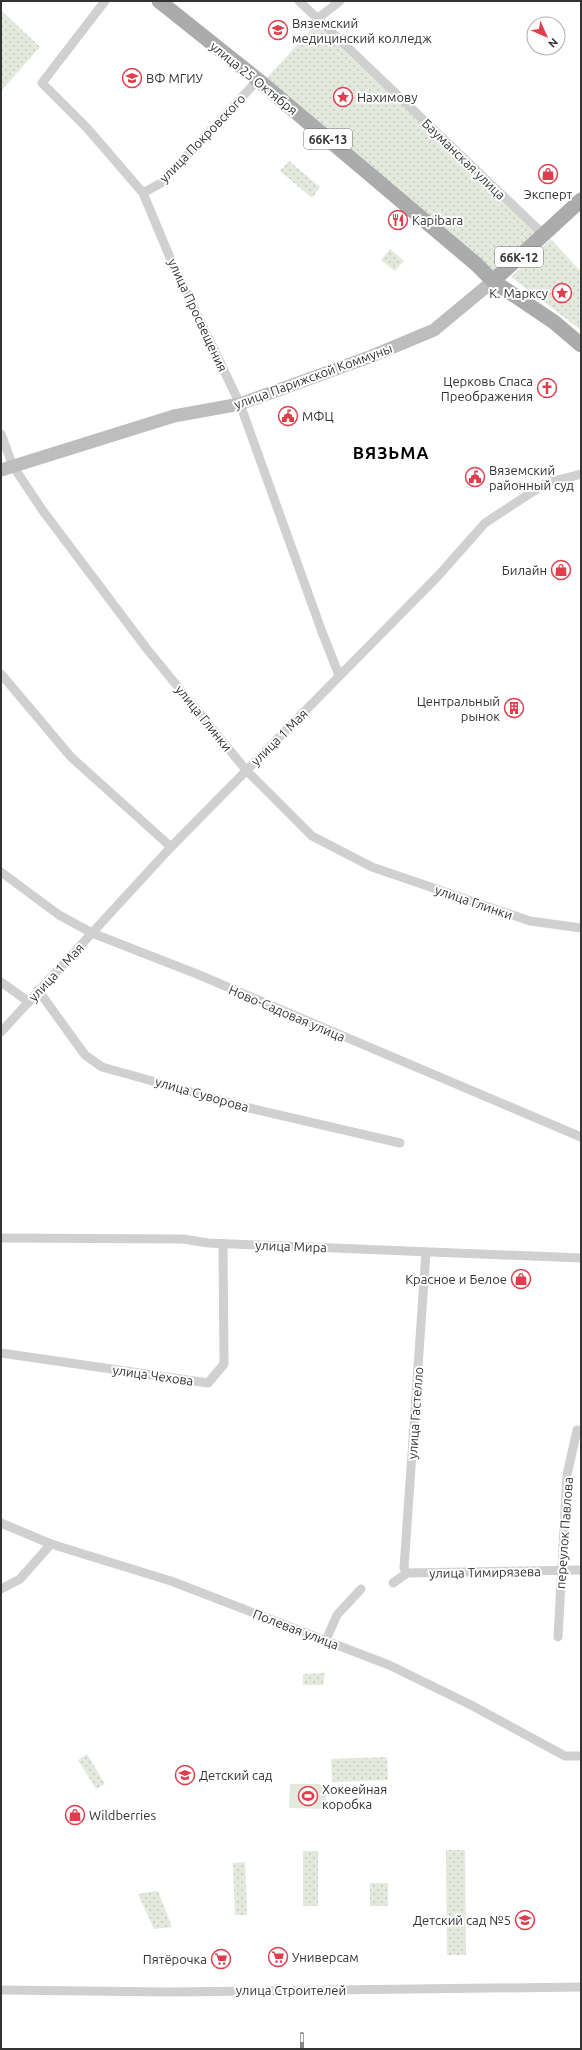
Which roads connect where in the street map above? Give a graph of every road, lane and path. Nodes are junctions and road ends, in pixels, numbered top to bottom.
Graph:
1 (105, 1) edge
2 (159, 1) edge
3 (299, 1) edge
4 (340, 1) edge
5 (317, 19) junction
6 (258, 80) junction
7 (143, 193) junction
8 (581, 200) edge
9 (543, 234) junction
10 (493, 281) junction
11 (581, 345) edge
12 (240, 404) junction
13 (1, 434) edge
14 (7, 468) edge
15 (581, 474) edge
16 (1, 674) edge
17 (339, 675) junction
18 (246, 770) junction
19 (171, 847) junction
20 (1, 872) edge
21 (581, 928) edge
22 (92, 933) junction
23 (1, 982) edge
24 (38, 990) junction
25 (29, 1002) junction
26 (1, 1032) edge
27 (581, 1138) edge
28 (400, 1143) dead end
29 (1, 1238) edge
30 (224, 1244) junction
31 (426, 1252) junction
32 (581, 1258) edge
33 (1, 1353) edge
34 (577, 1430) dead end
35 (1, 1523) edge
36 (51, 1544) junction
37 (561, 1570) junction
38 (581, 1570) edge
39 (407, 1573) junction
40 (393, 1583) dead end
41 (1, 1589) edge
42 (361, 1589) dead end
43 (558, 1637) dead end
44 (326, 1640) junction
45 (581, 1756) edge
46 (581, 1987) edge
47 (1, 1990) edge

1 - 7 street, улица Просвещения
2 - 6 main road, улица 25 Октября / 66К-13
3 - 5 street, Бауманская улица
4 - 5 street
5 - 9 street, Бауманская улица
6 - 7 street, улица Покровского
6 - 10 main road, улица 25 Октября / 66К-13
7 - 12 street, улица Просвещения
8 - 9 main road, 66К-12
9 - 10 main road, 66К-12
10 - 11 main road, 66К-12
10 - 12 street, улица Парижской Коммуны
12 - 14 street, улица Парижской Коммуны
12 - 17 street, улица Просвещения
13 - 14 street, улица Глинки
14 - 18 street, улица Глинки
15 - 17 street, улица 1 Мая
16 - 19 street
17 - 18 street, улица 1 Мая
18 - 19 street, улица 1 Мая
18 - 21 street, улица Глинки
19 - 22 street, улица 1 Мая
20 - 22 street, Ново-Садовая улица
22 - 24 street, улица 1 Мая
22 - 27 street, Ново-Садовая улица
23 - 25 street
24 - 25 street, улица 1 Мая
24 - 28 street, улица Суворова
25 - 26 street, улица 1 Мая
29 - 30 street, улица Мира
30 - 31 street, улица Мира
30 - 33 street, улица Чехова
31 - 32 street, улица Мира
31 - 39 street, улица Гастелло
34 - 37 street, переулок Павлова
35 - 36 street, Полевая улица
36 - 41 street
36 - 44 street, Полевая улица
37 - 38 street, улица Тимирязева
37 - 39 street, улица Тимирязева
37 - 43 street, переулок Павлова
39 - 40 street
42 - 44 street
44 - 45 street, Полевая улица
46 - 47 street, улица Строителей

